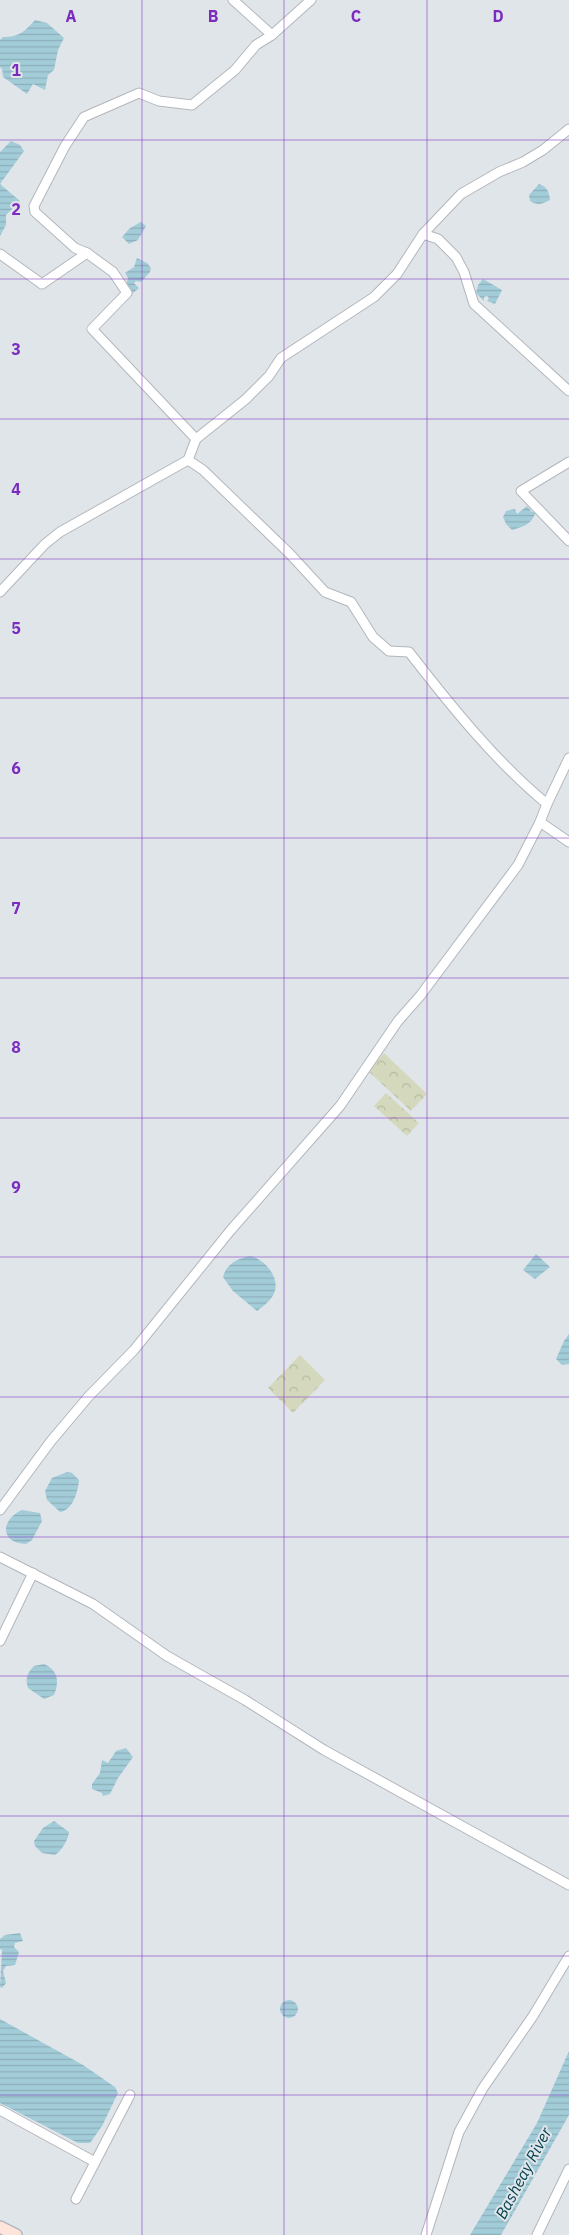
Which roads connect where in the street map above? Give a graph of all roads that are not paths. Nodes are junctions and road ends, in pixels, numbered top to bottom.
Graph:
1 (233, 0) edge
2 (311, 0) edge
3 (272, 35) junction
4 (569, 129) edge
5 (423, 234) junction
6 (87, 253) junction
7 (0, 254) edge
8 (569, 391) edge
9 (196, 439) junction
10 (188, 460) junction
11 (569, 462) edge
12 (569, 541) edge
13 (0, 592) edge
14 (569, 758) edge
15 (547, 804) junction
16 (540, 822) junction
17 (569, 842) edge
18 (0, 1510) edge
19 (0, 1557) edge
20 (34, 1573) junction
21 (0, 1641) edge
22 (569, 1885) edge
23 (569, 1956) edge
24 (130, 2095) dead end
25 (0, 2110) edge
26 (96, 2162) junction
27 (569, 2168) edge
28 (76, 2199) dead end
29 (0, 2227) edge
30 (16, 2235) edge
31 (426, 2235) edge
32 (537, 2235) edge

1 - 3 street
2 - 3 street
3 - 6 street
4 - 5 street
5 - 8 street
5 - 9 street
6 - 7 street
6 - 9 street
9 - 10 street
10 - 13 street
10 - 15 street
11 - 12 street
14 - 15 street
15 - 16 street
16 - 17 street
16 - 18 street
19 - 20 street
20 - 21 street
20 - 22 street
23 - 31 street
24 - 26 street
25 - 26 street
26 - 28 street
27 - 32 street
29 - 30 street

